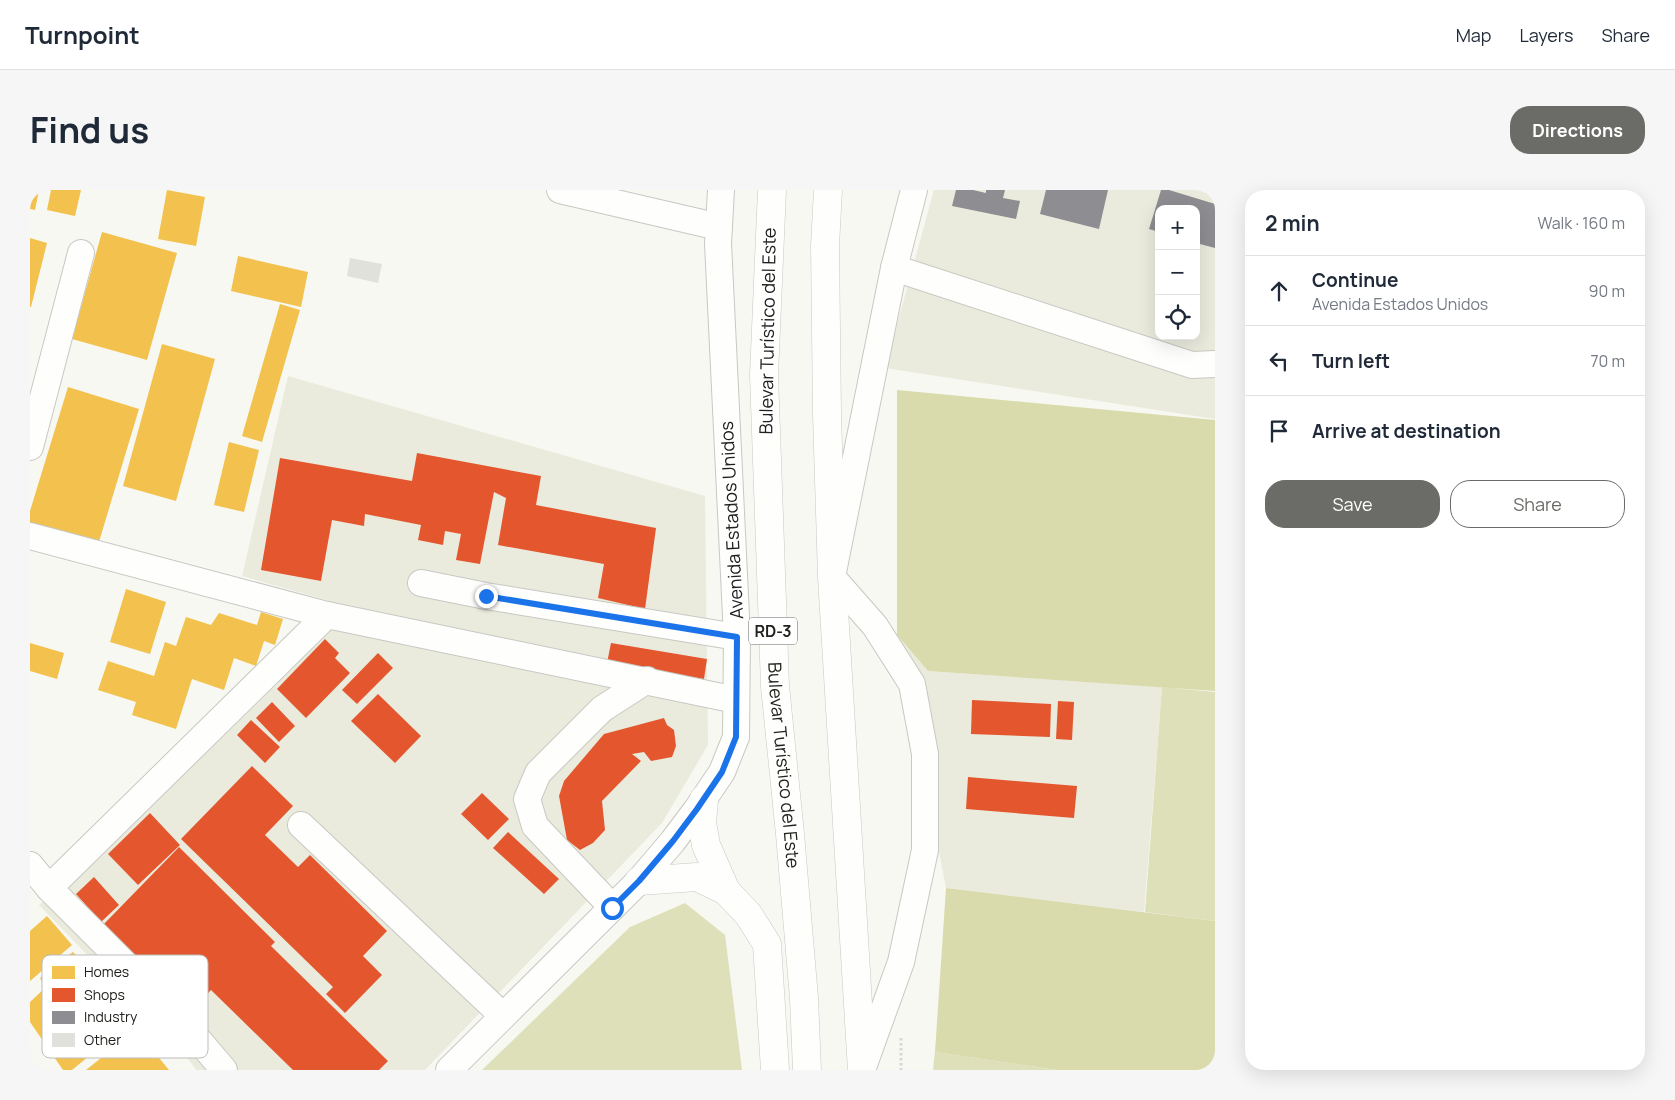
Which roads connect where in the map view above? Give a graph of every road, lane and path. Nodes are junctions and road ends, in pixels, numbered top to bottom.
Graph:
1 (560, 190) edge
2 (721, 190) edge
3 (772, 190) edge
4 (828, 190) edge
5 (914, 190) edge
6 (719, 227) junction
7 (81, 253) dead end
8 (894, 268) junction
9 (1215, 364) edge
10 (30, 447) edge
11 (30, 536) edge
12 (832, 577) junction
13 (421, 582) dead end
14 (327, 615) junction
15 (737, 637) junction
16 (647, 680) junction
17 (736, 700) junction
18 (704, 799) junction
19 (301, 825) dead end
20 (30, 864) edge
21 (639, 881) junction
22 (49, 888) junction
23 (726, 891) junction
24 (612, 908) junction
25 (116, 955) edge
26 (503, 1016) junction
27 (208, 1051) edge
28 (224, 1070) edge
29 (449, 1070) edge
30 (775, 1070) edge
31 (807, 1070) edge
32 (862, 1070) edge

1 - 6 street
2 - 6 street, Avenida Estados Unidos
3 - 31 highway, Bulevar Turístico del Este / RD-3
4 - 12 highway
5 - 8 street
6 - 15 street, Avenida Estados Unidos
7 - 10 street
8 - 9 street
8 - 12 street
11 - 14 street
12 - 32 highway
12 - 32 street
13 - 15 street
14 - 16 street
14 - 22 street
15 - 17 street, Avenida Estados Unidos
16 - 17 street
16 - 24 street
17 - 18 street, Avenida Estados Unidos
18 - 21 street, Avenida Estados Unidos
18 - 23 highway
19 - 26 street
20 - 22 street
21 - 23 highway
21 - 24 street, Avenida Estados Unidos
22 - 25 street
23 - 30 highway
24 - 26 street, Avenida Estados Unidos
26 - 29 street, Avenida Estados Unidos
27 - 28 street

